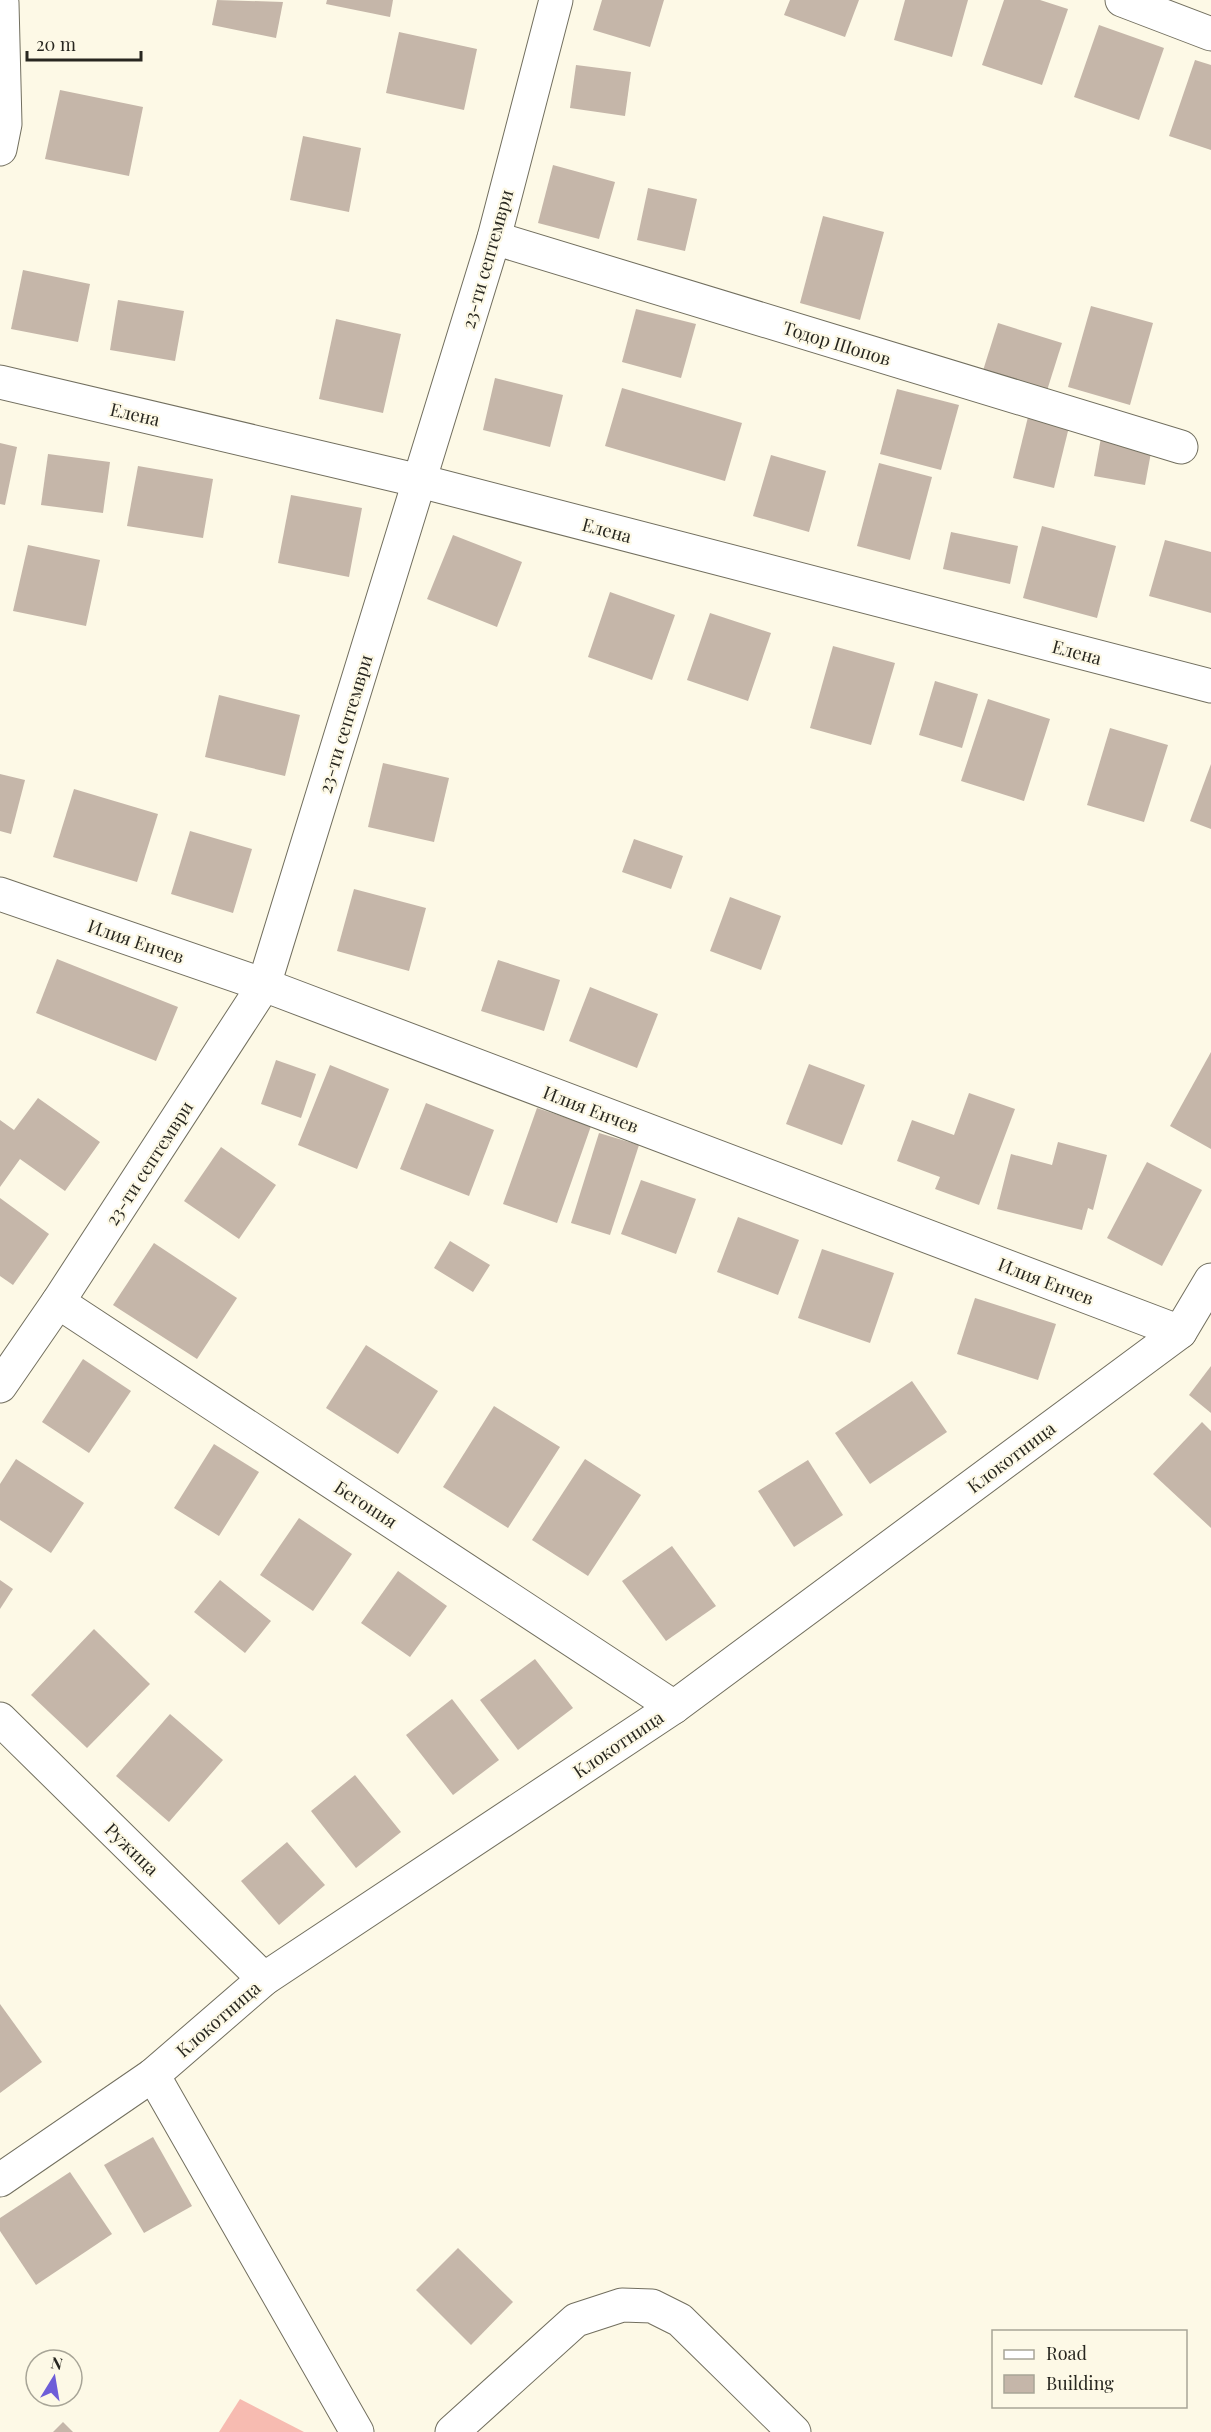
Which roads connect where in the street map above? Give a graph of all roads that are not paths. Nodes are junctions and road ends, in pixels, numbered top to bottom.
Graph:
1 (556, 0) edge
2 (1122, 0) edge
3 (1, 2) edge
4 (1211, 34) edge
5 (0, 149) edge
6 (494, 238) junction
7 (0, 382) edge
8 (1181, 447) dead end
9 (420, 481) junction
10 (1211, 686) edge
11 (0, 894) edge
12 (264, 986) junction
13 (1211, 1280) edge
14 (58, 1302) junction
15 (1180, 1332) junction
16 (0, 1386) edge
17 (674, 1707) junction
18 (0, 1719) edge
19 (264, 1979) junction
20 (153, 2075) junction
21 (0, 2180) edge
22 (357, 2432) edge
23 (452, 2432) edge
24 (794, 2432) edge

1 - 6 street, 23-ти септември
2 - 4 street
3 - 5 street
6 - 8 street, Тодор Шопов
6 - 9 street, 23-ти септември
7 - 9 street, Елена
9 - 10 street, Елена
9 - 12 street, 23-ти септември
11 - 12 street, Илия Енчев
12 - 14 street, 23-ти септември
12 - 15 street, Илия Енчев
13 - 15 street, Клокотница
14 - 16 street, 23-ти септември
14 - 17 street, Бегония
15 - 17 street, Клокотница
17 - 19 street, Клокотница
18 - 19 street, Ружица
19 - 20 street, Клокотница
20 - 21 street, Клокотница
20 - 22 street
23 - 24 street

